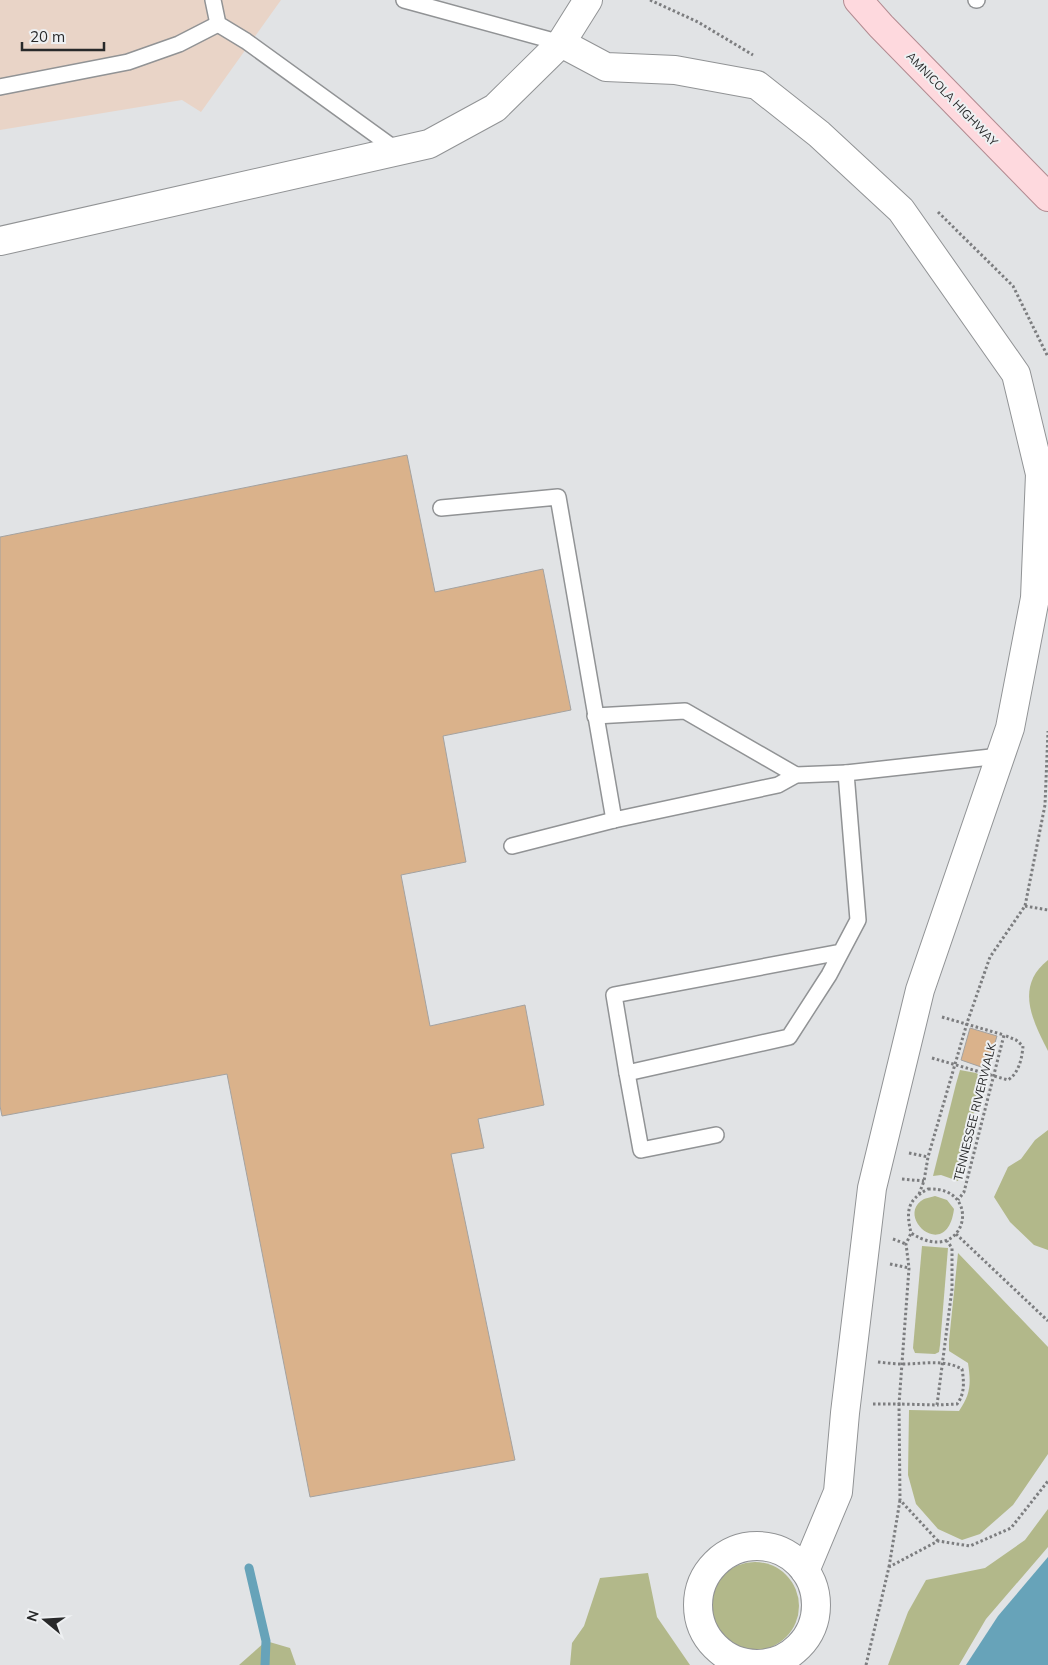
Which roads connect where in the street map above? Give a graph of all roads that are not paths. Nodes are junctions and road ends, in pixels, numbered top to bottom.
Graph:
1 (213, 0) edge
2 (404, 0) edge
3 (588, 0) edge
4 (858, 0) edge
5 (218, 24) junction
6 (561, 43) junction
7 (0, 87) edge
8 (398, 151) junction
9 (1048, 197) edge
10 (0, 241) edge
11 (441, 508) dead end
12 (595, 716) junction
13 (1000, 756) junction
14 (846, 773) junction
15 (796, 775) junction
16 (614, 820) junction
17 (512, 846) dead end
18 (841, 952) junction
19 (628, 1073) junction
20 (716, 1135) dead end
21 (805, 1571) junction

1 - 5 lane
2 - 6 lane
3 - 6 street
4 - 9 main road, AMNICOLA HIGHWAY
5 - 7 lane
5 - 8 lane
6 - 8 street
6 - 13 street
8 - 10 street
11 - 12 lane
12 - 15 lane
12 - 16 lane
13 - 14 lane
13 - 21 street
14 - 15 lane
14 - 18 lane
15 - 16 lane
16 - 17 lane
18 - 19 lane
18 - 19 lane
19 - 20 lane
21 - 21 street

